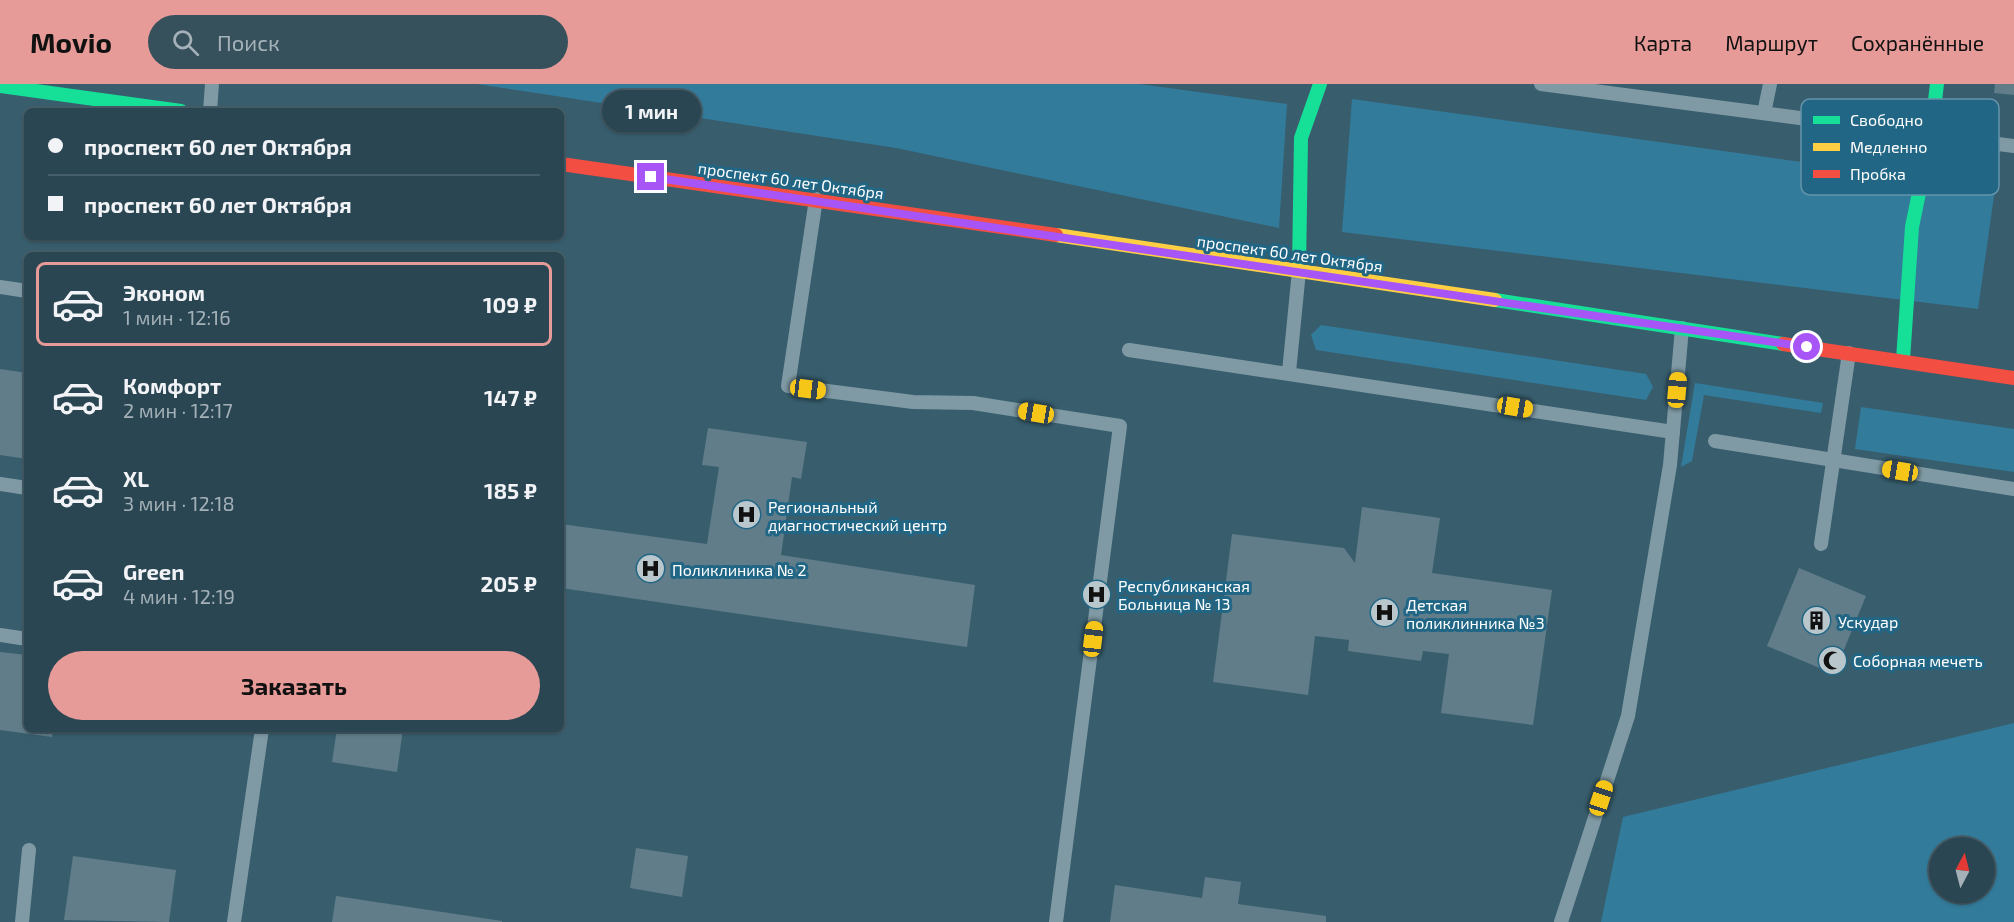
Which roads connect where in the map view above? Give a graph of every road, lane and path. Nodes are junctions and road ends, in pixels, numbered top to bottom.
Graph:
1 (212, 84) edge
2 (1320, 84) edge
3 (1541, 84) edge
4 (1770, 84) edge
5 (1937, 84) edge
6 (0, 86) edge
7 (1636, 90) edge
8 (1935, 99) edge
9 (159, 108) edge
10 (210, 108) edge
11 (1764, 113) junction
12 (1801, 118) edge
13 (1999, 144) edge
14 (2014, 146) edge
15 (564, 164) edge
16 (1918, 195) edge
17 (816, 199) junction
18 (1299, 271) junction
19 (0, 287) edge
20 (24, 291) edge
21 (1682, 328) junction
22 (1129, 350) dead end
23 (1849, 353) junction
24 (1903, 360) junction
25 (1289, 372) junction
26 (2014, 378) edge
27 (1674, 432) junction
28 (1715, 441) dead end
29 (1832, 460) junction
30 (0, 484) edge
31 (24, 488) edge
32 (2014, 489) edge
33 (1821, 544) dead end
34 (0, 635) edge
35 (24, 639) edge
36 (262, 732) edge
37 (29, 850) dead end
38 (22, 922) edge
39 (234, 922) edge
40 (1056, 922) edge
41 (1561, 922) edge

1 - 10 lane
2 - 18 main road
3 - 7 lane
4 - 11 lane
5 - 8 main road
6 - 9 main road
7 - 11 lane
11 - 12 lane
13 - 14 lane
15 - 17 main road, проспект 60 лет Октября
16 - 24 main road
17 - 18 main road, проспект 60 лет Октября
17 - 40 lane
18 - 21 main road, проспект 60 лет Октября
18 - 25 lane
19 - 20 lane
21 - 23 main road, проспект 60 лет Октября
21 - 27 lane
22 - 25 lane
23 - 24 main road, проспект 60 лет Октября
23 - 29 lane
24 - 26 main road, проспект 60 лет Октября
25 - 27 lane
27 - 41 lane
28 - 29 lane
29 - 32 lane
29 - 33 lane
30 - 31 lane
34 - 35 lane
36 - 39 lane
37 - 38 lane

